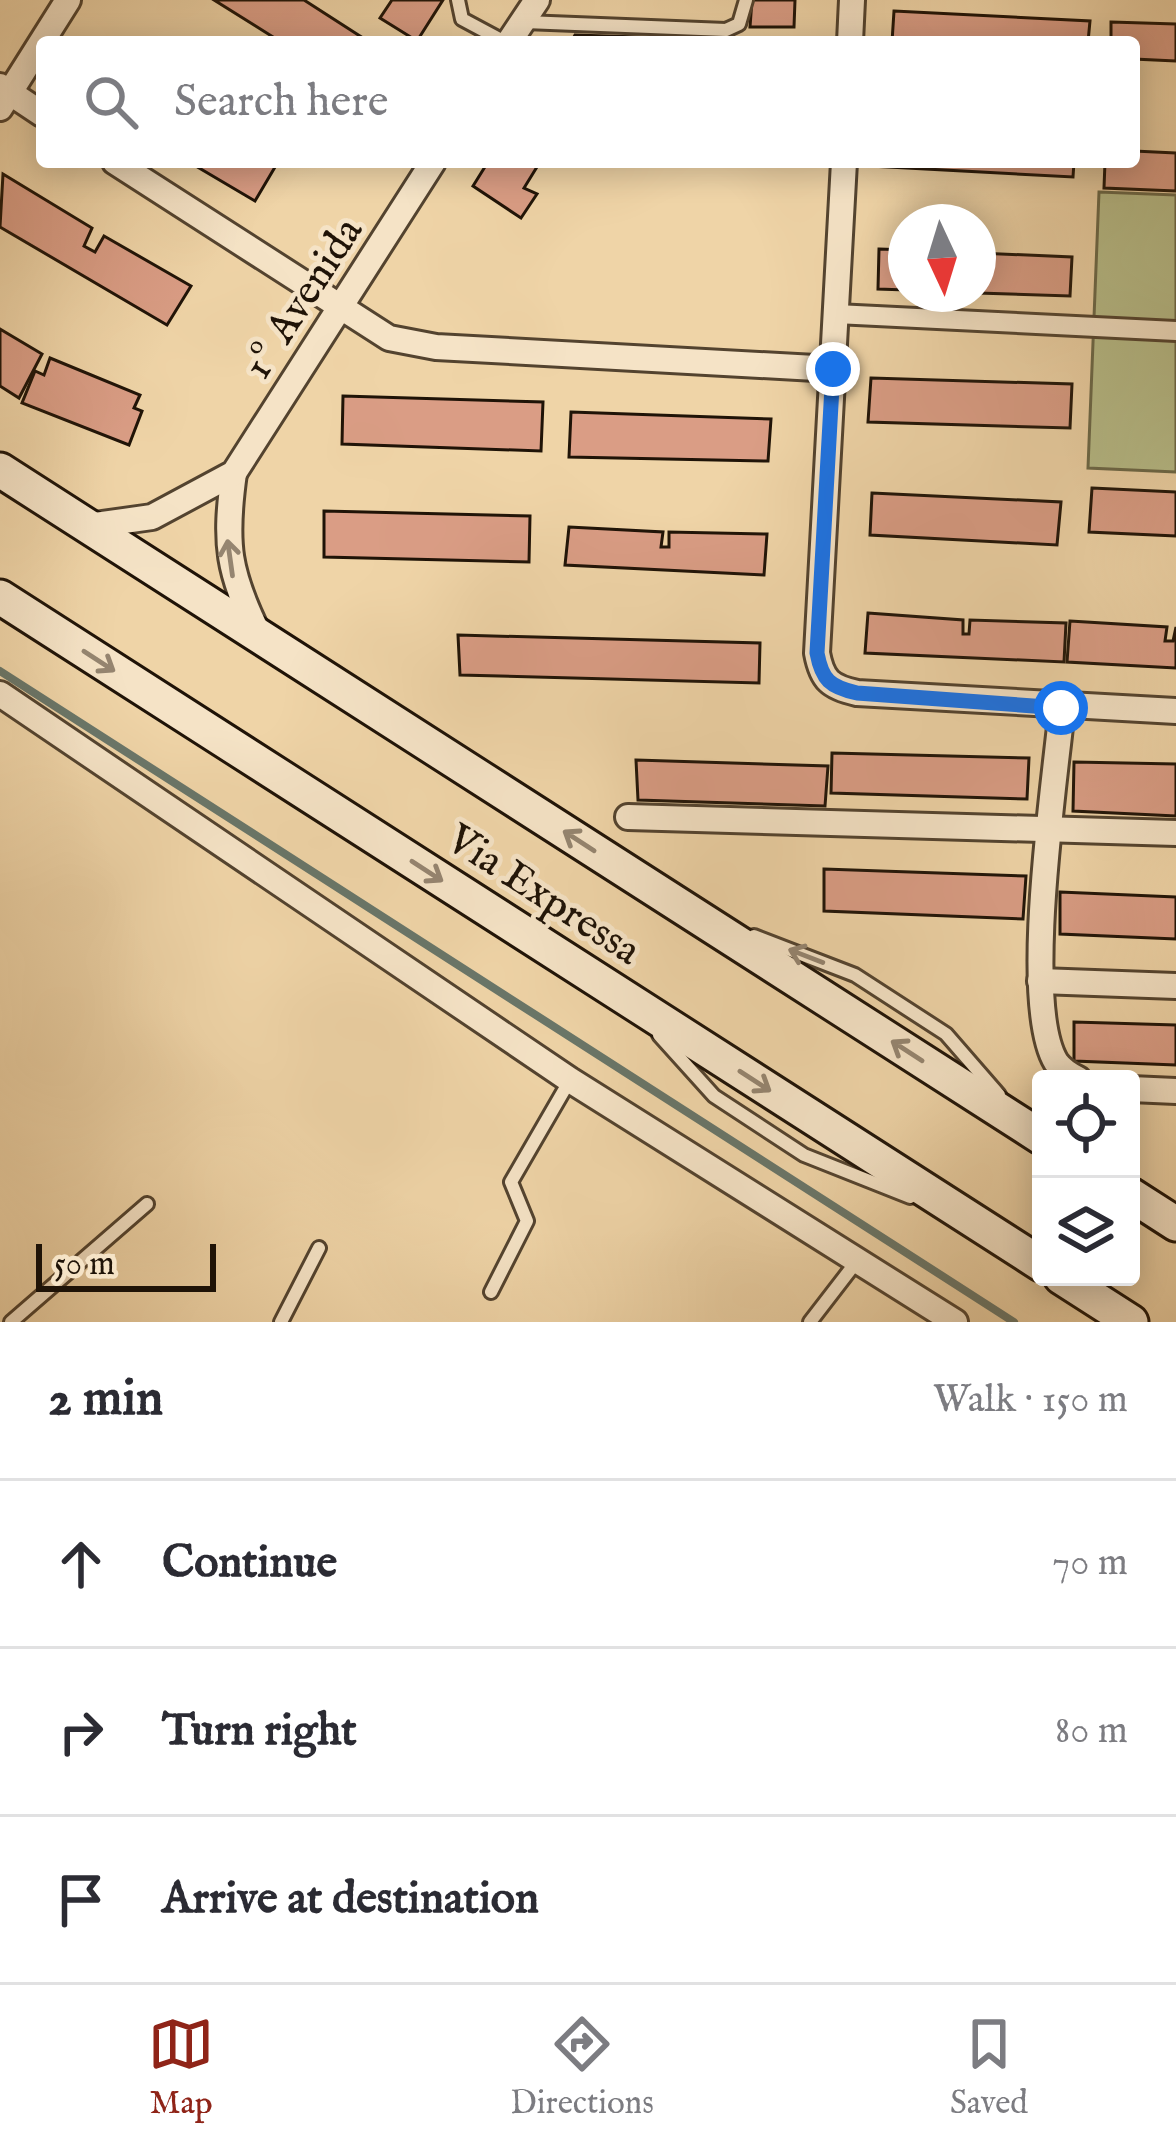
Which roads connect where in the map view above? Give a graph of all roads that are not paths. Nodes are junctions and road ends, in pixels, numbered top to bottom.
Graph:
1 (68, 0) edge
2 (458, 0) edge
3 (746, 0) edge
4 (852, 0) edge
5 (518, 26) edge
6 (44, 36) edge
7 (850, 36) edge
8 (36, 47) edge
9 (3, 96) edge
10 (36, 111) edge
11 (124, 168) edge
12 (429, 168) edge
13 (844, 168) edge
14 (339, 310) junction
15 (836, 314) junction
16 (1176, 331) edge
17 (833, 369) junction
18 (0, 470) edge
19 (234, 473) junction
20 (88, 526) junction
21 (0, 598) edge
22 (260, 637) junction
23 (0, 694) edge
24 (1061, 708) junction
25 (1176, 712) edge
26 (628, 817) dead end
27 (1051, 828) junction
28 (1176, 833) edge
29 (1040, 980) junction
30 (1176, 986) edge
31 (1065, 1070) edge
32 (570, 1080) junction
33 (1140, 1089) edge
34 (1176, 1091) edge
35 (1032, 1131) edge
36 (1140, 1201) edge
37 (147, 1204) dead end
38 (1176, 1224) edge
39 (319, 1248) dead end
40 (1032, 1258) edge
41 (858, 1260) junction
42 (1074, 1286) edge
43 (491, 1292) dead end
44 (11, 1322) edge
45 (281, 1322) edge
46 (810, 1322) edge
47 (955, 1322) edge
48 (1131, 1322) edge

1 - 6 street
2 - 5 lane
3 - 5 lane
4 - 7 street
8 - 9 street
9 - 10 street
11 - 14 street
12 - 14 street, 1º Avenida
13 - 15 street
14 - 17 street
14 - 19 street, 1º Avenida
15 - 16 street
15 - 17 street
17 - 24 street
18 - 20 main road, Via Expressa
19 - 20 street
22 -> 19 street
20 - 22 main road, Via Expressa
21 -> 40 main road, Via Expressa
35 -> 22 main road, Via Expressa
23 - 32 street
24 - 25 street
24 - 27 street
26 - 27 street
27 - 28 street
27 - 29 street
29 - 30 street
29 - 31 street
32 - 41 street
32 - 43 lane
33 - 34 street
36 - 38 main road
37 - 44 lane
39 - 45 lane
41 - 46 lane
41 - 47 street
42 - 48 main road

